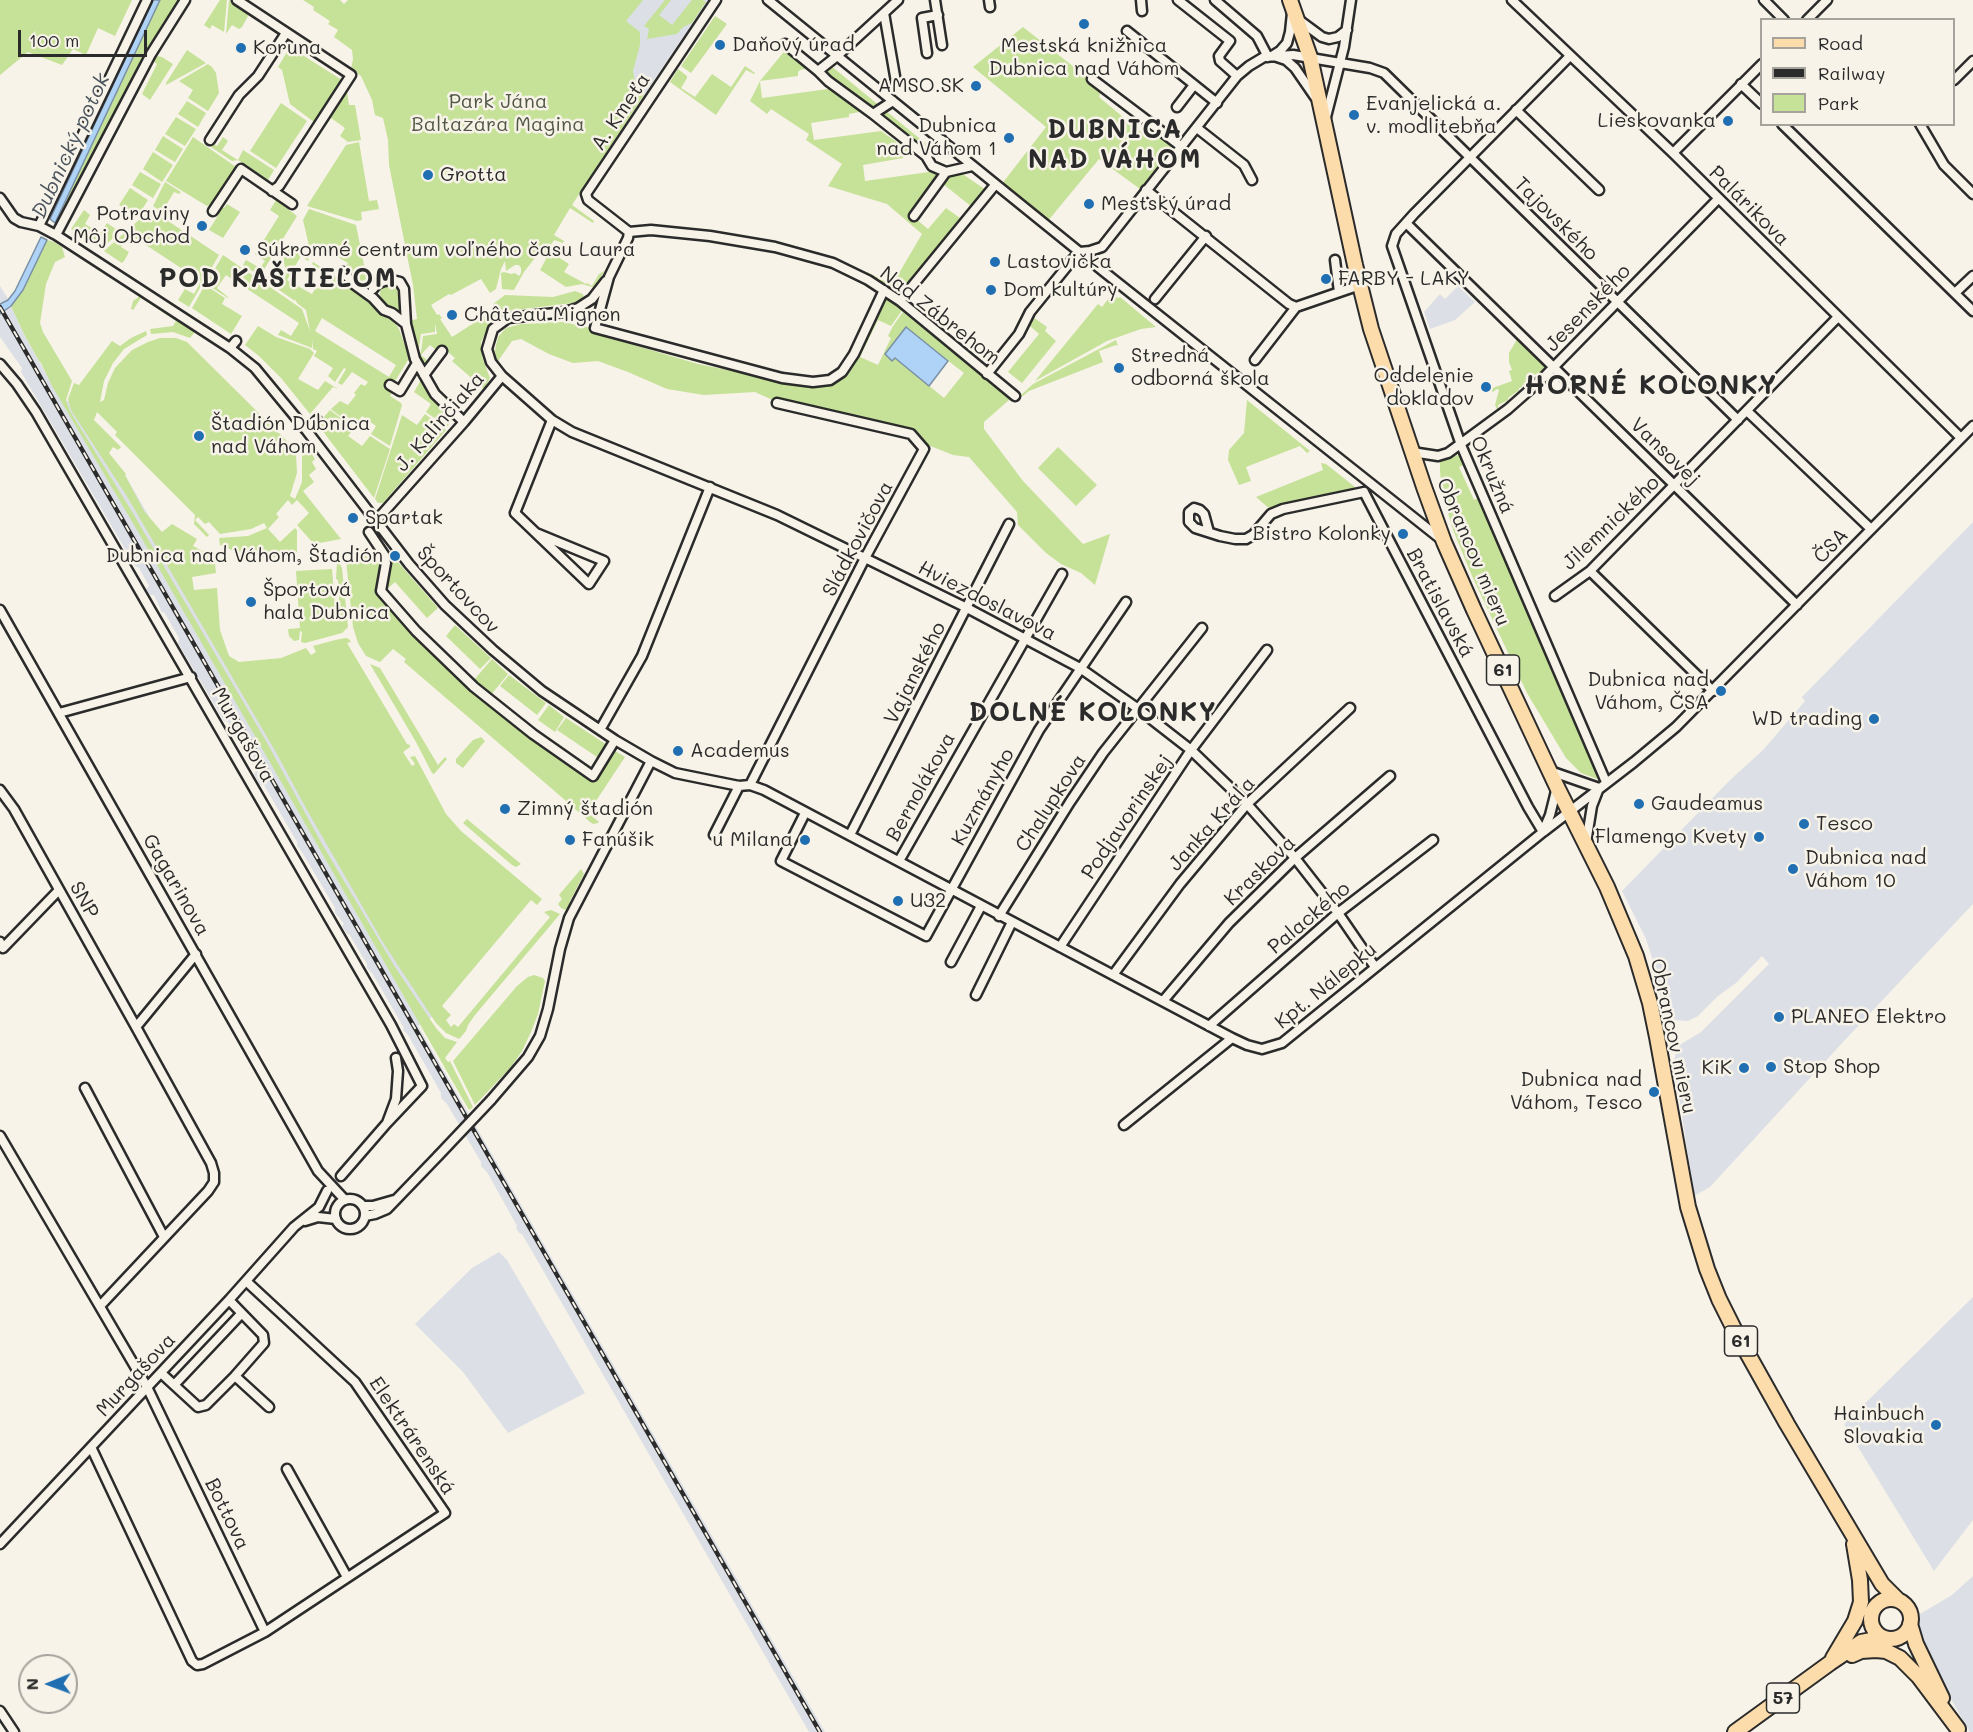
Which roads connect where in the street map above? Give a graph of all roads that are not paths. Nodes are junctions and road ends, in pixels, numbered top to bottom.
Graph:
1 (147, 0) edge
2 (185, 0) edge
3 (237, 0) edge
4 (716, 0) edge
5 (768, 0) edge
6 (898, 0) edge
7 (935, 0) edge
8 (1141, 0) edge
9 (1178, 0) edge
10 (1215, 0) edge
11 (1230, 0) edge
12 (1351, 0) edge
13 (1512, 0) edge
14 (1764, 0) edge
15 (1827, 0) edge
16 (1224, 8) junction
17 (1293, 8) edge
18 (1142, 11) dead end
19 (884, 13) junction
20 (938, 15) junction
21 (1782, 18) edge
22 (1809, 18) edge
23 (1347, 30) junction
24 (1127, 31) dead end
25 (286, 33) junction
26 (785, 44) dead end
27 (942, 45) dead end
28 (927, 53) dead end
29 (837, 56) junction
30 (1270, 56) junction
31 (1570, 56) junction
32 (1310, 57) junction
33 (1973, 61) edge
34 (1340, 63) junction
35 (1760, 65) edge
36 (818, 71) junction
37 (1238, 76) junction
38 (1955, 78) edge
39 (1092, 79) dead end
40 (896, 82) dead end
41 (1741, 84) junction
42 (1194, 85) junction
43 (893, 101) junction
44 (1217, 103) junction
45 (1760, 103) edge
46 (1321, 106) junction
47 (1177, 107) dead end
48 (1516, 110) junction
49 (873, 114) junction
50 (1324, 126) junction
51 (1784, 126) edge
52 (1921, 126) edge
53 (1197, 128) junction
54 (210, 140) dead end
55 (942, 140) junction
56 (1182, 147) junction
57 (1673, 153) junction
58 (926, 156) junction
59 (1470, 157) junction
60 (972, 166) junction
61 (946, 172) junction
62 (1252, 180) dead end
63 (995, 185) junction
64 (1146, 190) junction
65 (1599, 190) dead end
66 (272, 191) junction
67 (1973, 194) edge
68 (0, 198) edge
69 (1718, 199) junction
70 (292, 204) dead end
71 (213, 211) dead end
72 (914, 216) dead end
73 (1406, 223) junction
74 (48, 230) junction
75 (629, 232) junction
76 (1206, 236) junction
77 (1102, 247) junction
78 (1080, 252) junction
79 (1335, 260) dead end
80 (1103, 271) junction
81 (343, 272) dead end
82 (1973, 276) edge
83 (609, 277) junction
84 (1360, 285) junction
85 (373, 289) dead end
86 (884, 290) junction
87 (1339, 292) junction
88 (1955, 293) junction
89 (1155, 299) dead end
90 (900, 301) junction
91 (1617, 302) junction
92 (1296, 307) junction
93 (1973, 311) edge
94 (1838, 317) junction
95 (406, 324) junction
96 (236, 341) dead end
97 (230, 348) junction
98 (442, 351) dead end
99 (1254, 360) dead end
100 (417, 363) junction
101 (0, 364) edge
102 (1553, 367) junction
103 (987, 374) junction
104 (424, 375) junction
105 (502, 376) junction
106 (390, 385) dead end
107 (1015, 396) dead end
108 (777, 404) dead end
109 (1747, 411) junction
110 (317, 420) dead end
111 (552, 420) junction
112 (1738, 420) junction
113 (464, 422) junction
114 (1973, 426) edge
115 (307, 431) junction
116 (1961, 438) junction
117 (1461, 445) junction
118 (1412, 452) junction
119 (1368, 483) junction
120 (1675, 485) junction
121 (710, 487) junction
122 (1364, 492) junction
123 (375, 522) junction
124 (1009, 524) dead end
125 (1871, 529) junction
126 (369, 532) dead end
127 (1209, 532) dead end
128 (536, 533) junction
129 (1444, 542) junction
130 (865, 558) junction
131 (1590, 571) junction
132 (1062, 574) dead end
133 (1555, 596) dead end
134 (1126, 602) dead end
135 (1797, 605) junction
136 (967, 608) junction
137 (0, 610) edge
138 (1202, 628) dead end
139 (1025, 637) junction
140 (1267, 650) dead end
141 (1080, 668) junction
142 (190, 677) junction
143 (1713, 691) junction
144 (1137, 708) junction
145 (1350, 708) dead end
146 (59, 714) junction
147 (600, 730) junction
148 (615, 740) junction
149 (1191, 750) junction
150 (651, 761) junction
151 (1550, 771) junction
152 (1390, 776) dead end
153 (1602, 785) junction
154 (739, 786) junction
155 (750, 786) junction
156 (1557, 787) junction
157 (0, 790) edge
158 (1247, 804) junction
159 (1569, 811) junction
160 (805, 813) junction
161 (1543, 832) junction
162 (714, 835) dead end
163 (850, 836) junction
164 (1433, 840) dead end
165 (1586, 846) junction
166 (1295, 858) junction
167 (899, 861) junction
168 (59, 890) junction
169 (950, 890) junction
170 (981, 906) junction
171 (1338, 913) junction
172 (999, 916) junction
173 (1012, 922) junction
174 (1060, 947) junction
175 (1, 948) edge
176 (196, 954) junction
177 (951, 962) dead end
178 (1376, 967) junction
179 (1113, 975) junction
180 (976, 995) dead end
181 (1163, 1001) junction
182 (1209, 1026) junction
183 (136, 1027) junction
184 (1232, 1038) junction
185 (396, 1058) dead end
186 (85, 1088) dead end
187 (387, 1123) junction
188 (1124, 1125) dead end
189 (0, 1136) edge
190 (341, 1176) dead end
191 (322, 1177) junction
192 (327, 1191) junction
193 (397, 1199) junction
194 (340, 1204) junction
195 (363, 1206) junction
196 (319, 1207) junction
197 (365, 1216) junction
198 (336, 1219) junction
199 (294, 1227) junction
200 (164, 1237) junction
201 (246, 1281) junction
202 (229, 1300) junction
203 (100, 1306) junction
204 (241, 1314) junction
205 (161, 1372) junction
206 (235, 1376) junction
207 (175, 1384) junction
208 (147, 1387) junction
209 (269, 1407) dead end
210 (91, 1447) junction
211 (287, 1469) dead end
212 (1851, 1533) junction
213 (0, 1544) edge
214 (1862, 1551) junction
215 (347, 1577) junction
216 (1898, 1600) junction
217 (1872, 1611) junction
218 (1910, 1624) junction
219 (265, 1632) junction
220 (1887, 1639) junction
221 (1830, 1663) junction
222 (1934, 1682) junction
223 (0, 1711) edge
224 (1959, 1730) edge
225 (14, 1732) edge
226 (1735, 1732) edge

1 - 74 street
2 - 74 street
3 - 25 street
4 - 75 street, A. Kmeťa
5 - 29 street, Bratislavská
6 - 19 street
7 - 20 street
8 - 18 street
9 - 37 street
10 - 16 street
11 - 16 street
12 - 23 street
13 - 31 street, Palárikova
14 - 21 street
15 - 22 street
16 - 30 street
17 - 23 street
17 - 30 street
17 - 32 main road, Obrancov mieru / 61
19 - 29 street
19 - 40 street
20 - 27 street
20 - 28 street
23 - 34 street
24 - 42 street
25 - 54 street
25 - 66 street
26 - 36 street
29 - 36 street
29 - 43 street, Bratislavská
30 - 32 street, Tajovského
30 - 37 street
30 - 46 street
31 - 48 street, Okružná
31 - 57 street, Palárikova
32 - 34 street, Tajovského
32 - 46 main road, Obrancov mieru / 61
33 - 38 street
34 - 50 street
34 - 59 street, Tajovského
35 - 41 street
36 - 49 street
37 - 44 street
39 - 56 street
41 - 45 street
41 - 57 street
42 - 44 street
42 - 47 street
43 - 49 street
43 - 55 street, Bratislavská
44 - 53 street
46 - 50 main road, Obrancov mieru / 61
48 - 59 street, Okružná
48 - 65 street
49 - 58 street
50 - 84 main road, Obrancov mieru / 61
51 - 88 street
52 - 67 street
53 - 56 street
53 - 62 street
55 - 58 street
55 - 60 street, Bratislavská
56 - 64 street
57 - 69 street, Palárikova
58 - 61 street
59 - 73 street, Okružná
59 - 91 street, Tajovského
60 - 61 street
60 - 63 street, Bratislavská
61 - 72 street
63 - 78 street, Bratislavská
63 - 90 street
64 - 76 street
64 - 77 street
66 - 70 street
66 - 71 street
68 - 74 street
69 - 91 street, Jesenského
69 - 94 street, Palárikova
73 - 102 street, Vansovej
73 - 117 street, Okružná
74 - 97 street
75 - 83 street
75 - 86 street, Nad Zábrehom
76 - 89 street
76 - 92 street
77 - 78 street
77 - 80 street
78 - 80 street, Bratislavská
78 - 103 street
79 - 87 street
80 - 119 street, Bratislavská
81 - 95 street
82 - 88 street
83 - 86 street
83 - 105 street, J. Kalinčiaka
84 - 87 street
84 - 118 main road, Obrancov mieru / 61
85 - 95 street
86 - 90 street, Nad Zábrehom
87 - 92 street
88 - 93 street
90 - 103 street, Nad Zábrehom
91 - 102 street, Jesenského
91 - 112 street, Tajovského
92 - 99 street
94 - 109 street, Jilemnického
94 - 116 street, Palárikova
95 - 100 street
96 - 97 street
97 - 115 street
98 - 104 street
100 - 104 street
100 - 106 street
101 - 142 street, Murgašova
102 - 117 street, Jesenského
102 - 120 street, Vansovej
103 - 107 street, Nad Zábrehom
104 - 113 street
105 - 111 street, Hviezdoslavova
105 - 113 street, J. Kalinčiaka
108 - 130 street, Sládkovičova
109 - 112 street, Jilemnického
109 - 125 street
110 - 115 street
111 - 121 street, Hviezdoslavova
111 - 128 street
112 - 120 street, Jilemnického
113 - 123 street, J. Kalinčiaka
114 - 116 street, ČSA
115 - 123 street, Športovcov
116 - 125 street, ČSA
117 - 118 street, Jesenského
117 - 153 street, Okružná
118 - 129 main road, Obrancov mieru / 61
119 - 122 street
119 - 129 street, Bratislavská
120 - 131 street, Jilemnického
120 - 135 street, Vansovej
121 - 130 street, Hviezdoslavova
121 - 147 street
122 - 127 street
122 - 161 street, Bratislavská
123 - 147 street, Športovcov
124 - 136 street, Vajanského
125 - 135 street, ČSA
126 - 148 street, Športovcov
128 - 128 street
129 - 151 main road, Obrancov mieru / 61
130 - 136 street, Hviezdoslavova
130 - 155 street, Sládkovičova
131 - 133 street, Jilemnického
131 - 143 street
132 - 139 street, Bernolákova
134 - 141 street, Kuzmányho
135 - 143 street, ČSA
136 - 139 street, Hviezdoslavova
136 - 163 street, Vajanského
137 - 146 street, Gagarinova
138 - 144 street, Chalupkova
139 - 141 street, Hviezdoslavova
139 - 167 street, Bernolákova
140 - 149 street, Podjavorinskej
141 - 144 street, Hviezdoslavova
141 - 169 street, Kuzmányho
142 - 146 street
142 - 187 street, Murgašova
143 - 153 street, ČSA
144 - 149 street, Hviezdoslavova
144 - 172 street, Chalupkova
145 - 158 street, Janka Kráľa
146 - 176 street, Gagarinova
147 - 148 street, Športovcov
148 - 150 street, Športovcov
149 - 158 street, Hviezdoslavova
149 - 174 street, Podjavorinskej
150 - 154 street, Športovcov
150 - 193 street, bridge
151 - 153 street
151 - 156 main road, Obrancov mieru / 61
152 - 166 street, Kraskova
153 - 159 street, ČSA
153 - 165 street
154 - 155 street, Športovcov
154 - 162 street
155 - 160 street, Športovcov
156 - 159 main road, Obrancov mieru / 61
156 - 161 street
157 - 168 street, SNP
158 - 166 street, Hviezdoslavova
158 - 179 street, Janka Kráľa
159 - 161 street, Kpt. Nálepku
159 - 165 main road, Obrancov mieru / 61
160 - 163 street, Kpt. Nálepku
160 - 169 street, Kuzmányho
161 - 178 street, Kpt. Nálepku
163 - 167 street, Kpt. Nálepku
164 - 171 street, Palackého
165 - 212 main road, Obrancov mieru / 61
166 - 171 street, Hviezdoslavova
166 - 181 street, Kraskova
167 - 169 street, Kpt. Nálepku
168 - 175 street
168 - 183 street, SNP
169 - 170 street, Kpt. Nálepku
170 - 172 street, Kpt. Nálepku
170 - 177 street
171 - 178 street, Hviezdoslavova
171 - 182 street, Palackého
172 - 173 street, Kpt. Nálepku
173 - 174 street, Kpt. Nálepku
173 - 180 street
174 - 179 street, Kpt. Nálepku
176 - 183 street
176 - 191 street, Gagarinova
178 - 184 street, Kpt. Nálepku
179 - 181 street, Kpt. Nálepku
181 - 182 street, Kpt. Nálepku
182 - 184 street, Kpt. Nálepku
183 - 200 street, SNP
184 - 188 street
185 - 187 street, Murgašova
186 - 200 street
187 - 190 street, Murgašova
189 - 203 street, Bottova
191 - 192 street, Gagarinova
191 - 194 street, Gagarinova
192 - 194 street, Gagarinova
192 - 196 street, Murgašova
193 - 195 street
193 - 197 street
194 - 195 street
194 - 196 street
194 - 198 street
195 - 197 street
196 - 199 street, Murgašova
197 - 198 street
198 - 199 street, Murgašova
199 - 201 street, Murgašova
200 - 203 street, SNP
201 - 202 street, Murgašova
201 - 215 street, Elektrárenská
202 - 204 street
202 - 205 street, Murgašova
203 - 208 street, Bottova
204 - 206 street
204 - 207 street
205 - 207 street
205 - 208 street, Murgašova
206 - 207 street
206 - 209 street
208 - 210 street, Murgašova
208 - 219 street, Bottova
210 - 213 street, Murgašova
210 - 219 street
211 - 215 street
212 - 214 main road, 61
212 - 221 main road
214 - 216 main road, 61
214 - 217 main road, 61
215 - 219 street, Elektrárenská
216 - 217 main road
216 - 218 main road, 61
217 - 220 main road, 61
217 - 221 main road, 57
218 - 220 main road
218 - 222 main road, 61
220 - 221 main road, 57
220 - 222 main road, 61
221 - 224 main road
221 - 226 main road, 57
222 - 224 main road, 61
223 - 225 street

